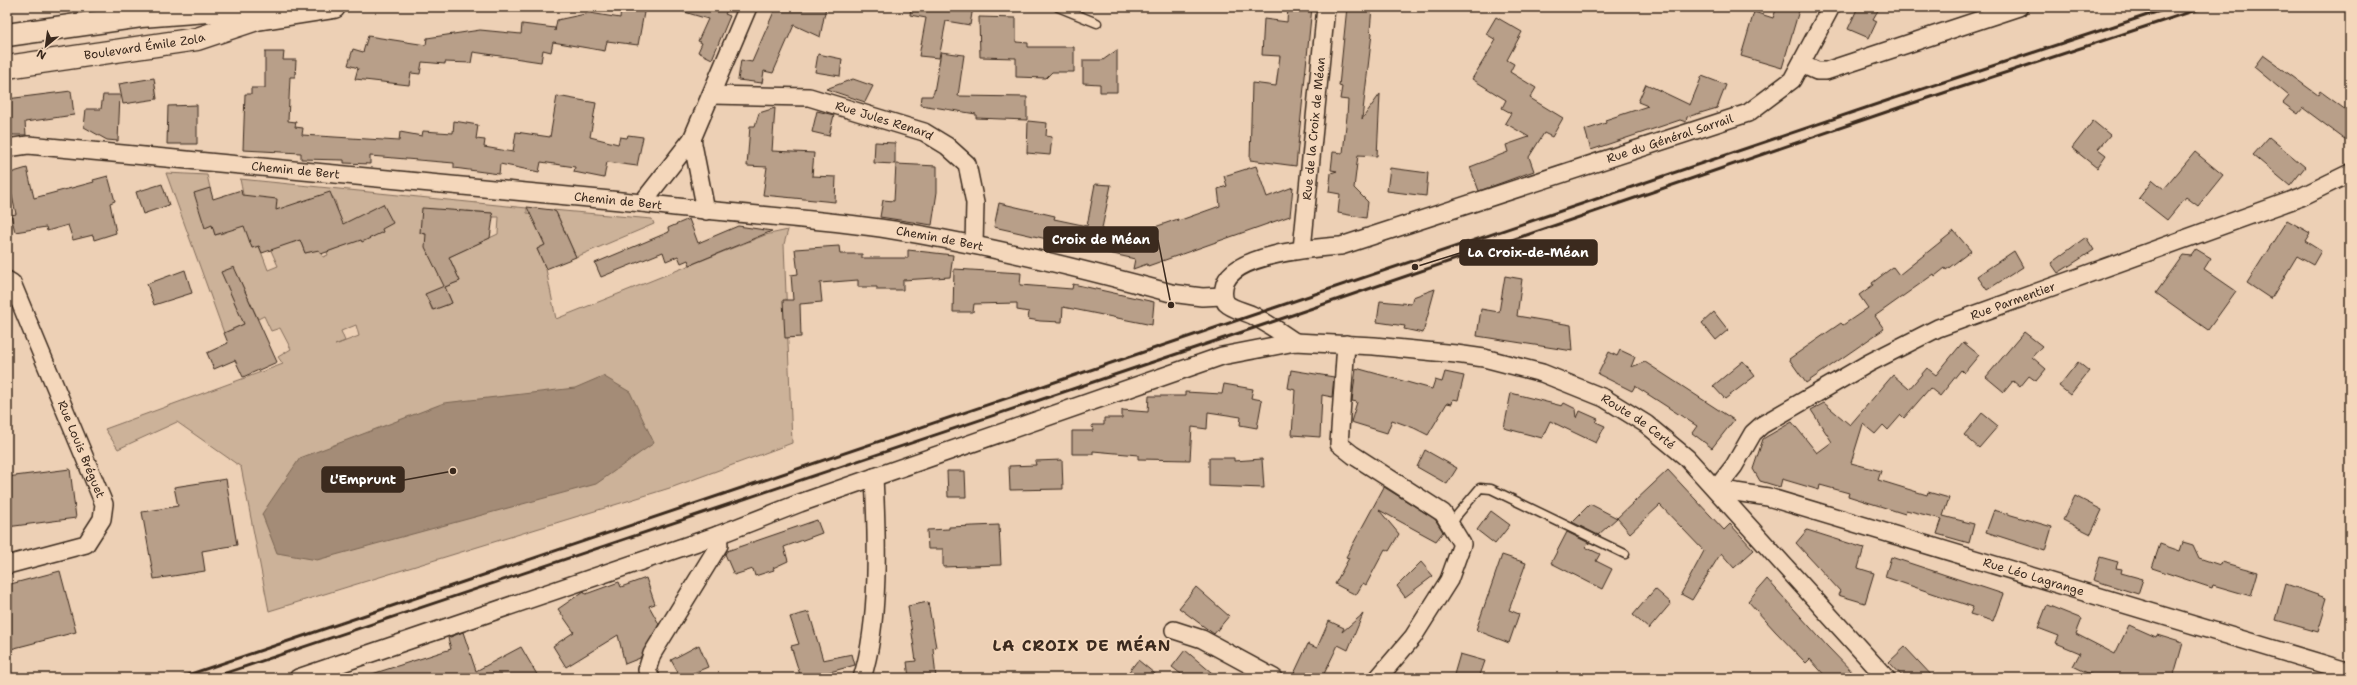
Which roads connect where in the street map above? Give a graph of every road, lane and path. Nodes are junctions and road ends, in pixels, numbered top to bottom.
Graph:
1 (334, 7) edge
2 (748, 7) edge
3 (1058, 7) edge
4 (1326, 7) edge
5 (1831, 7) edge
6 (2019, 7) edge
7 (250, 13) edge
8 (1097, 23) dead end
9 (7, 35) edge
10 (1801, 64) junction
11 (7, 67) edge
12 (711, 95) junction
13 (692, 139) junction
14 (7, 148) edge
15 (2350, 173) edge
16 (642, 203) junction
17 (706, 211) junction
18 (974, 245) junction
19 (1302, 249) junction
20 (7, 280) edge
21 (1223, 296) junction
22 (1296, 342) junction
23 (1346, 344) junction
24 (874, 483) junction
25 (1716, 489) junction
26 (1451, 526) junction
27 (718, 535) junction
28 (1625, 554) dead end
29 (7, 565) edge
30 (1174, 630) dead end
31 (2350, 672) edge
32 (298, 678) edge
33 (651, 678) edge
34 (862, 678) edge
35 (1274, 678) edge
36 (1378, 678) edge
37 (1886, 678) edge

1 - 7 main road, Boulevard Émile Zola
2 - 12 street
3 - 8 lane
4 - 19 street, Rue de la Croix de Méan
5 - 10 street, Rue du Général Sarrail
6 - 10 street
7 - 9 main road, Boulevard Émile Zola
7 - 11 main road, Boulevard Émile Zola
10 - 19 street, Rue du Général Sarrail
12 - 13 street
12 - 18 street, Rue Jules Renard
13 - 16 street
13 - 17 street
14 - 16 street, Chemin de Bert
15 - 25 street, Rue Parmentier
16 - 17 street, Chemin de Bert
17 - 18 street, Chemin de Bert
18 - 21 street, Chemin de Bert
19 - 21 street, Rue du Général Sarrail
20 - 29 street, Rue Louis Bréguet
21 - 22 street
22 - 23 street, Route de Certé
22 - 24 street, Route de Certé
23 - 25 street, Route de Certé
23 - 26 street
24 - 27 street, Route de Certé
24 - 34 street
25 - 31 street, Rue Léo Lagrange
25 - 37 street, Route de Certé
26 - 28 lane
26 - 36 street
27 - 32 street, Route de Certé
27 - 33 street
30 - 35 street

